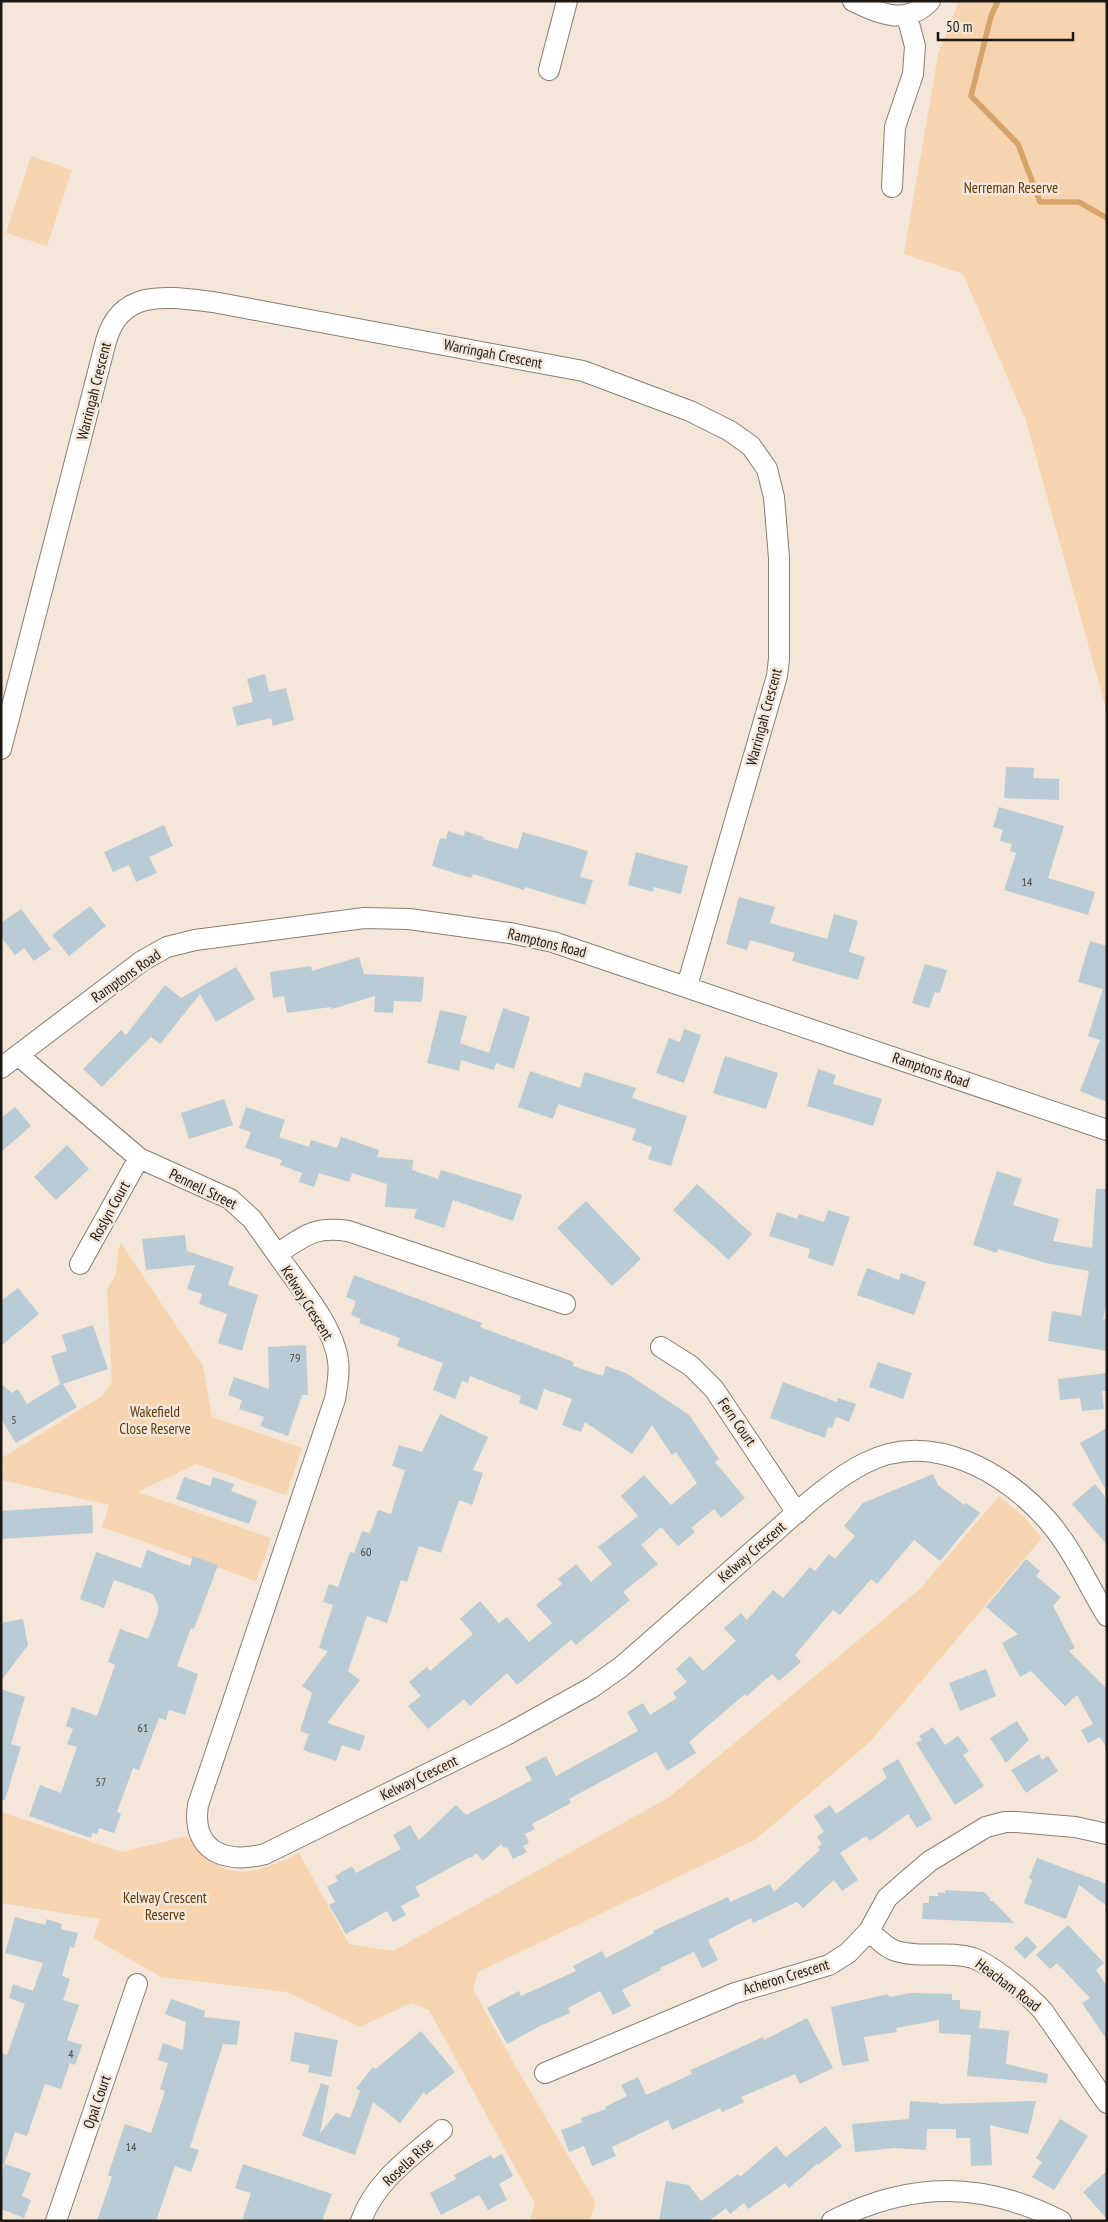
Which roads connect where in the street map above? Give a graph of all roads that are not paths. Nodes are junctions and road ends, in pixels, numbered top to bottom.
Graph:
1 (567, 1) edge
2 (853, 1) edge
3 (930, 1) edge
4 (907, 16) junction
5 (549, 70) dead end
6 (892, 187) dead end
7 (1, 749) edge
8 (687, 986) junction
9 (19, 1056) junction
10 (1, 1068) edge
11 (1107, 1130) edge
12 (139, 1158) junction
13 (277, 1254) junction
14 (80, 1264) dead end
15 (565, 1304) dead end
16 (661, 1347) dead end
17 (797, 1513) junction
18 (1107, 1616) edge
19 (1107, 1834) edge
20 (869, 1931) junction
21 (137, 1984) dead end
22 (545, 2073) dead end
23 (1107, 2104) edge
24 (442, 2130) dead end
25 (56, 2221) edge
26 (361, 2221) edge
27 (832, 2221) edge
28 (1061, 2221) edge

1 - 5 street
2 - 4 street
3 - 4 street
4 - 6 street
7 - 8 street, Warringah Crescent
8 - 9 street, Ramptons Road
8 - 11 street, Ramptons Road
9 - 10 street, Ramptons Road
9 - 12 street, Pennell Street
12 - 13 street, Pennell Street
12 - 14 street, Roslyn Court
13 - 15 street
13 - 17 street, Kelway Crescent
16 - 17 street, Fern Court
17 - 18 street, Kelway Crescent
19 - 20 street, Acheron Crescent
20 - 22 street, Acheron Crescent
20 - 23 street, Heacham Road
21 - 25 street, Opal Court
24 - 26 street, Rosella Rise
27 - 28 street

